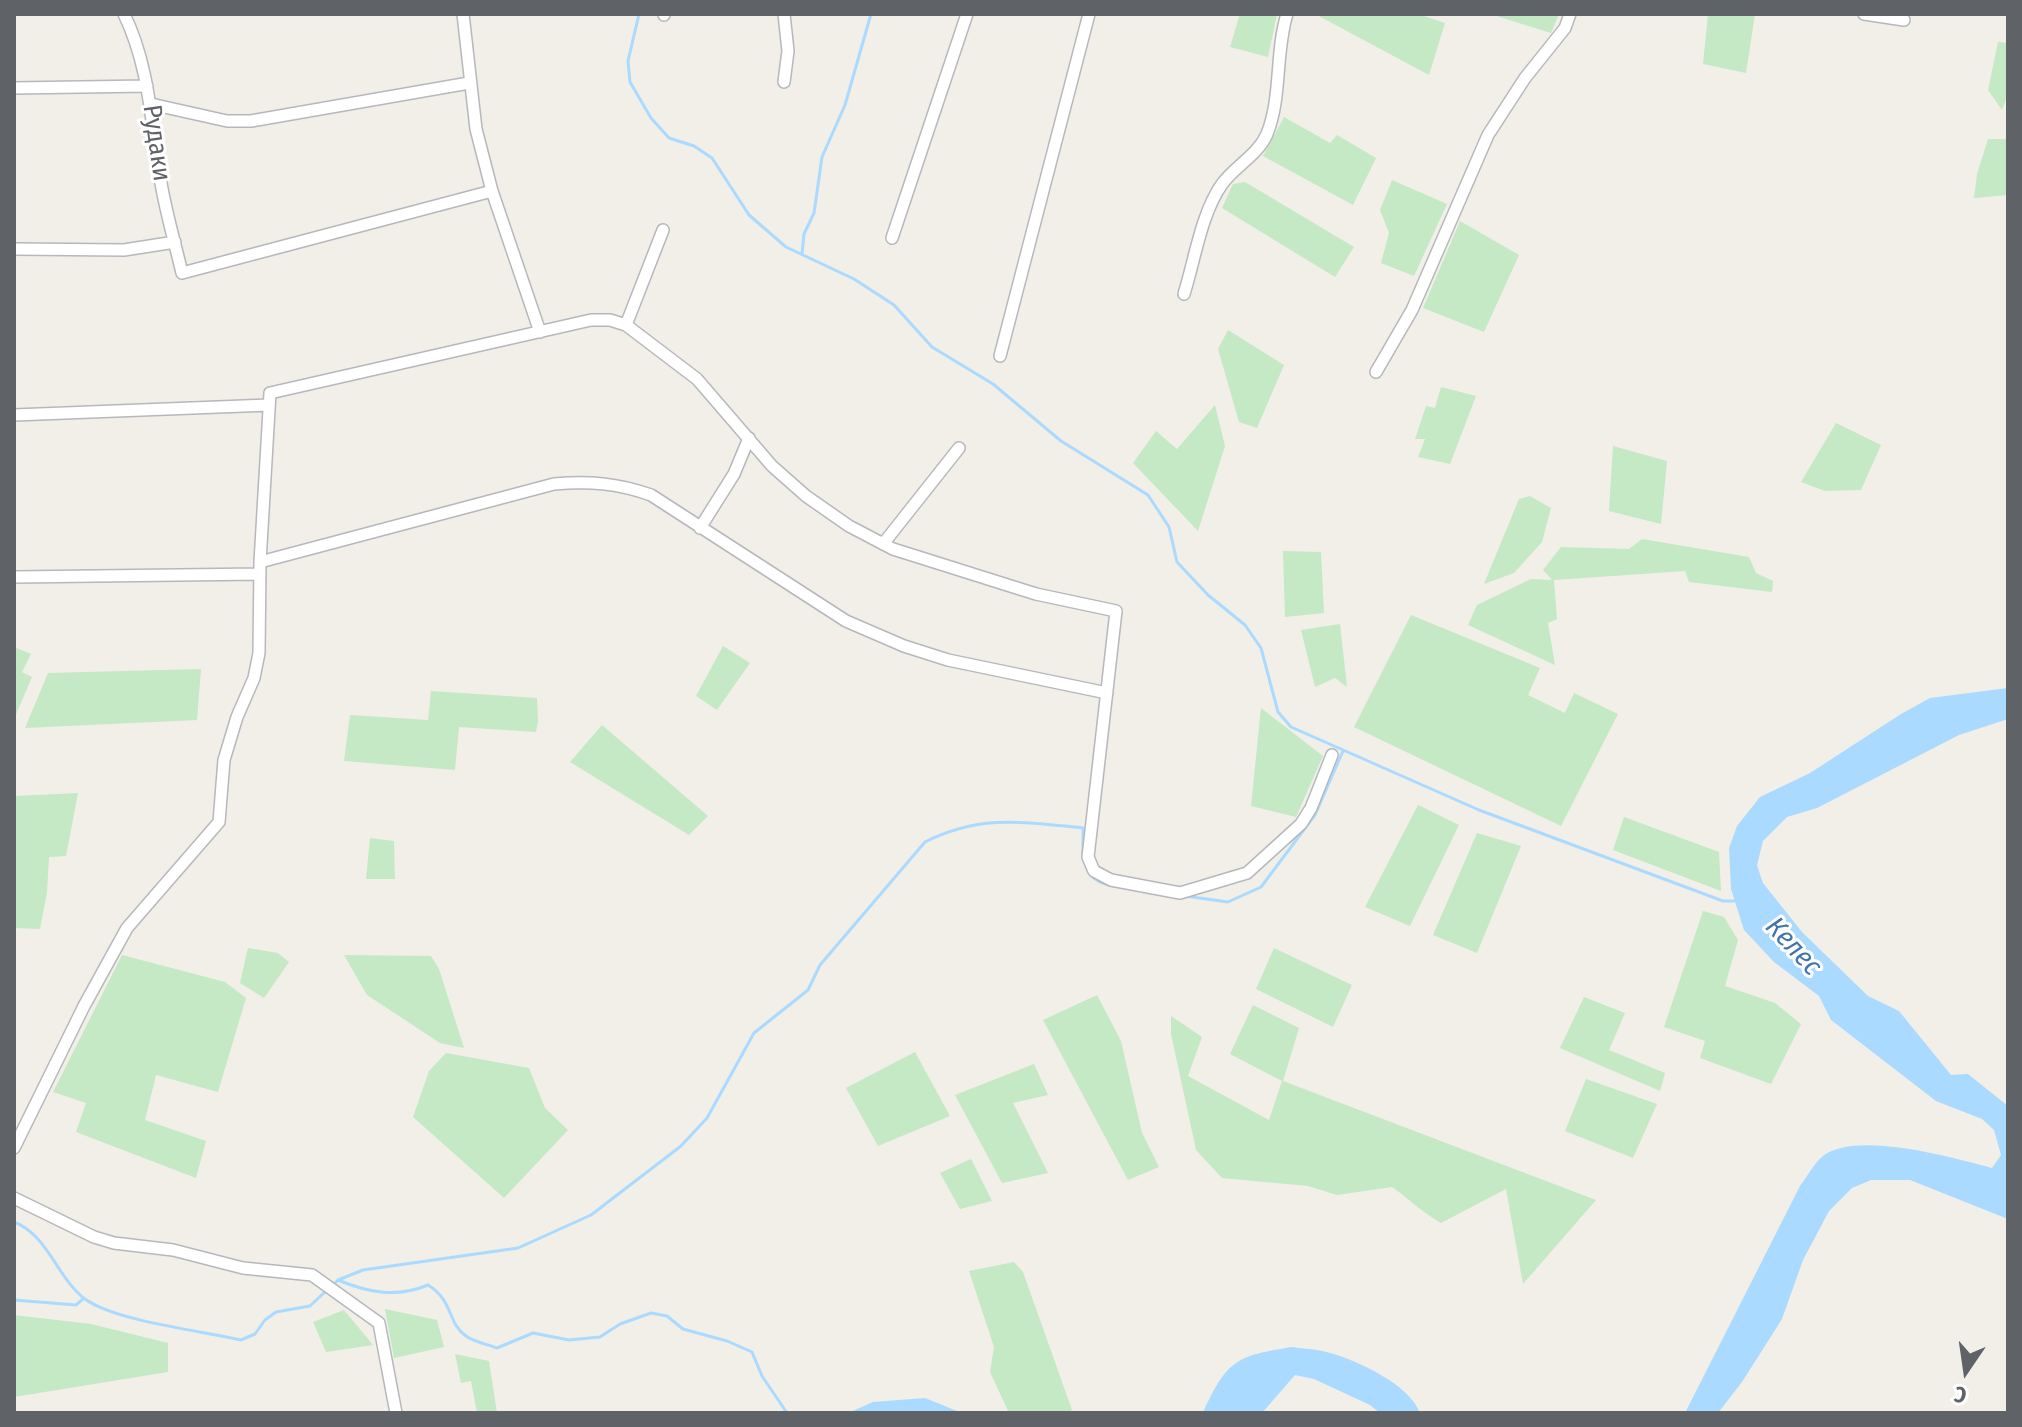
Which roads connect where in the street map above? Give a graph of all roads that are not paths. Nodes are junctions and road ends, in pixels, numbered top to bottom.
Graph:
1 (124, 14) edge
2 (463, 14) edge
3 (784, 14) edge
4 (967, 14) edge
5 (1089, 14) edge
6 (1287, 14) edge
7 (1570, 14) edge
8 (1864, 14) edge
9 (1904, 20) dead end
10 (784, 82) dead end
11 (469, 83) junction
12 (147, 86) junction
13 (14, 88) edge
14 (151, 104) junction
15 (492, 191) junction
16 (663, 230) dead end
17 (892, 238) dead end
18 (175, 242) junction
19 (14, 249) edge
20 (1184, 294) dead end
21 (626, 325) junction
22 (540, 332) junction
23 (1000, 356) dead end
24 (1376, 372) dead end
25 (269, 405) junction
26 (14, 415) edge
27 (749, 438) junction
28 (959, 448) dead end
29 (700, 528) junction
30 (883, 544) junction
31 (260, 568) junction
32 (14, 577) edge
33 (1107, 693) junction
34 (1332, 755) dead end
35 (14, 1148) edge
36 (14, 1198) edge
37 (396, 1413) edge

1 - 12 street, Рудаки
2 - 11 street
3 - 10 street
4 - 17 street
5 - 23 street
6 - 20 street
7 - 24 street
8 - 9 street
11 - 14 street
11 - 15 street
12 - 13 street
12 - 14 street, Рудаки
14 - 18 street, Рудаки
15 - 18 street, Рудаки
15 - 22 street
16 - 21 street
18 - 19 street
21 - 22 street
21 - 27 street
22 - 25 street
25 - 26 street
25 - 31 street
27 - 29 street
27 - 30 street
28 - 30 street
29 - 31 street
29 - 33 street
30 - 33 street
31 - 32 street
31 - 35 street
33 - 34 street
36 - 37 street

